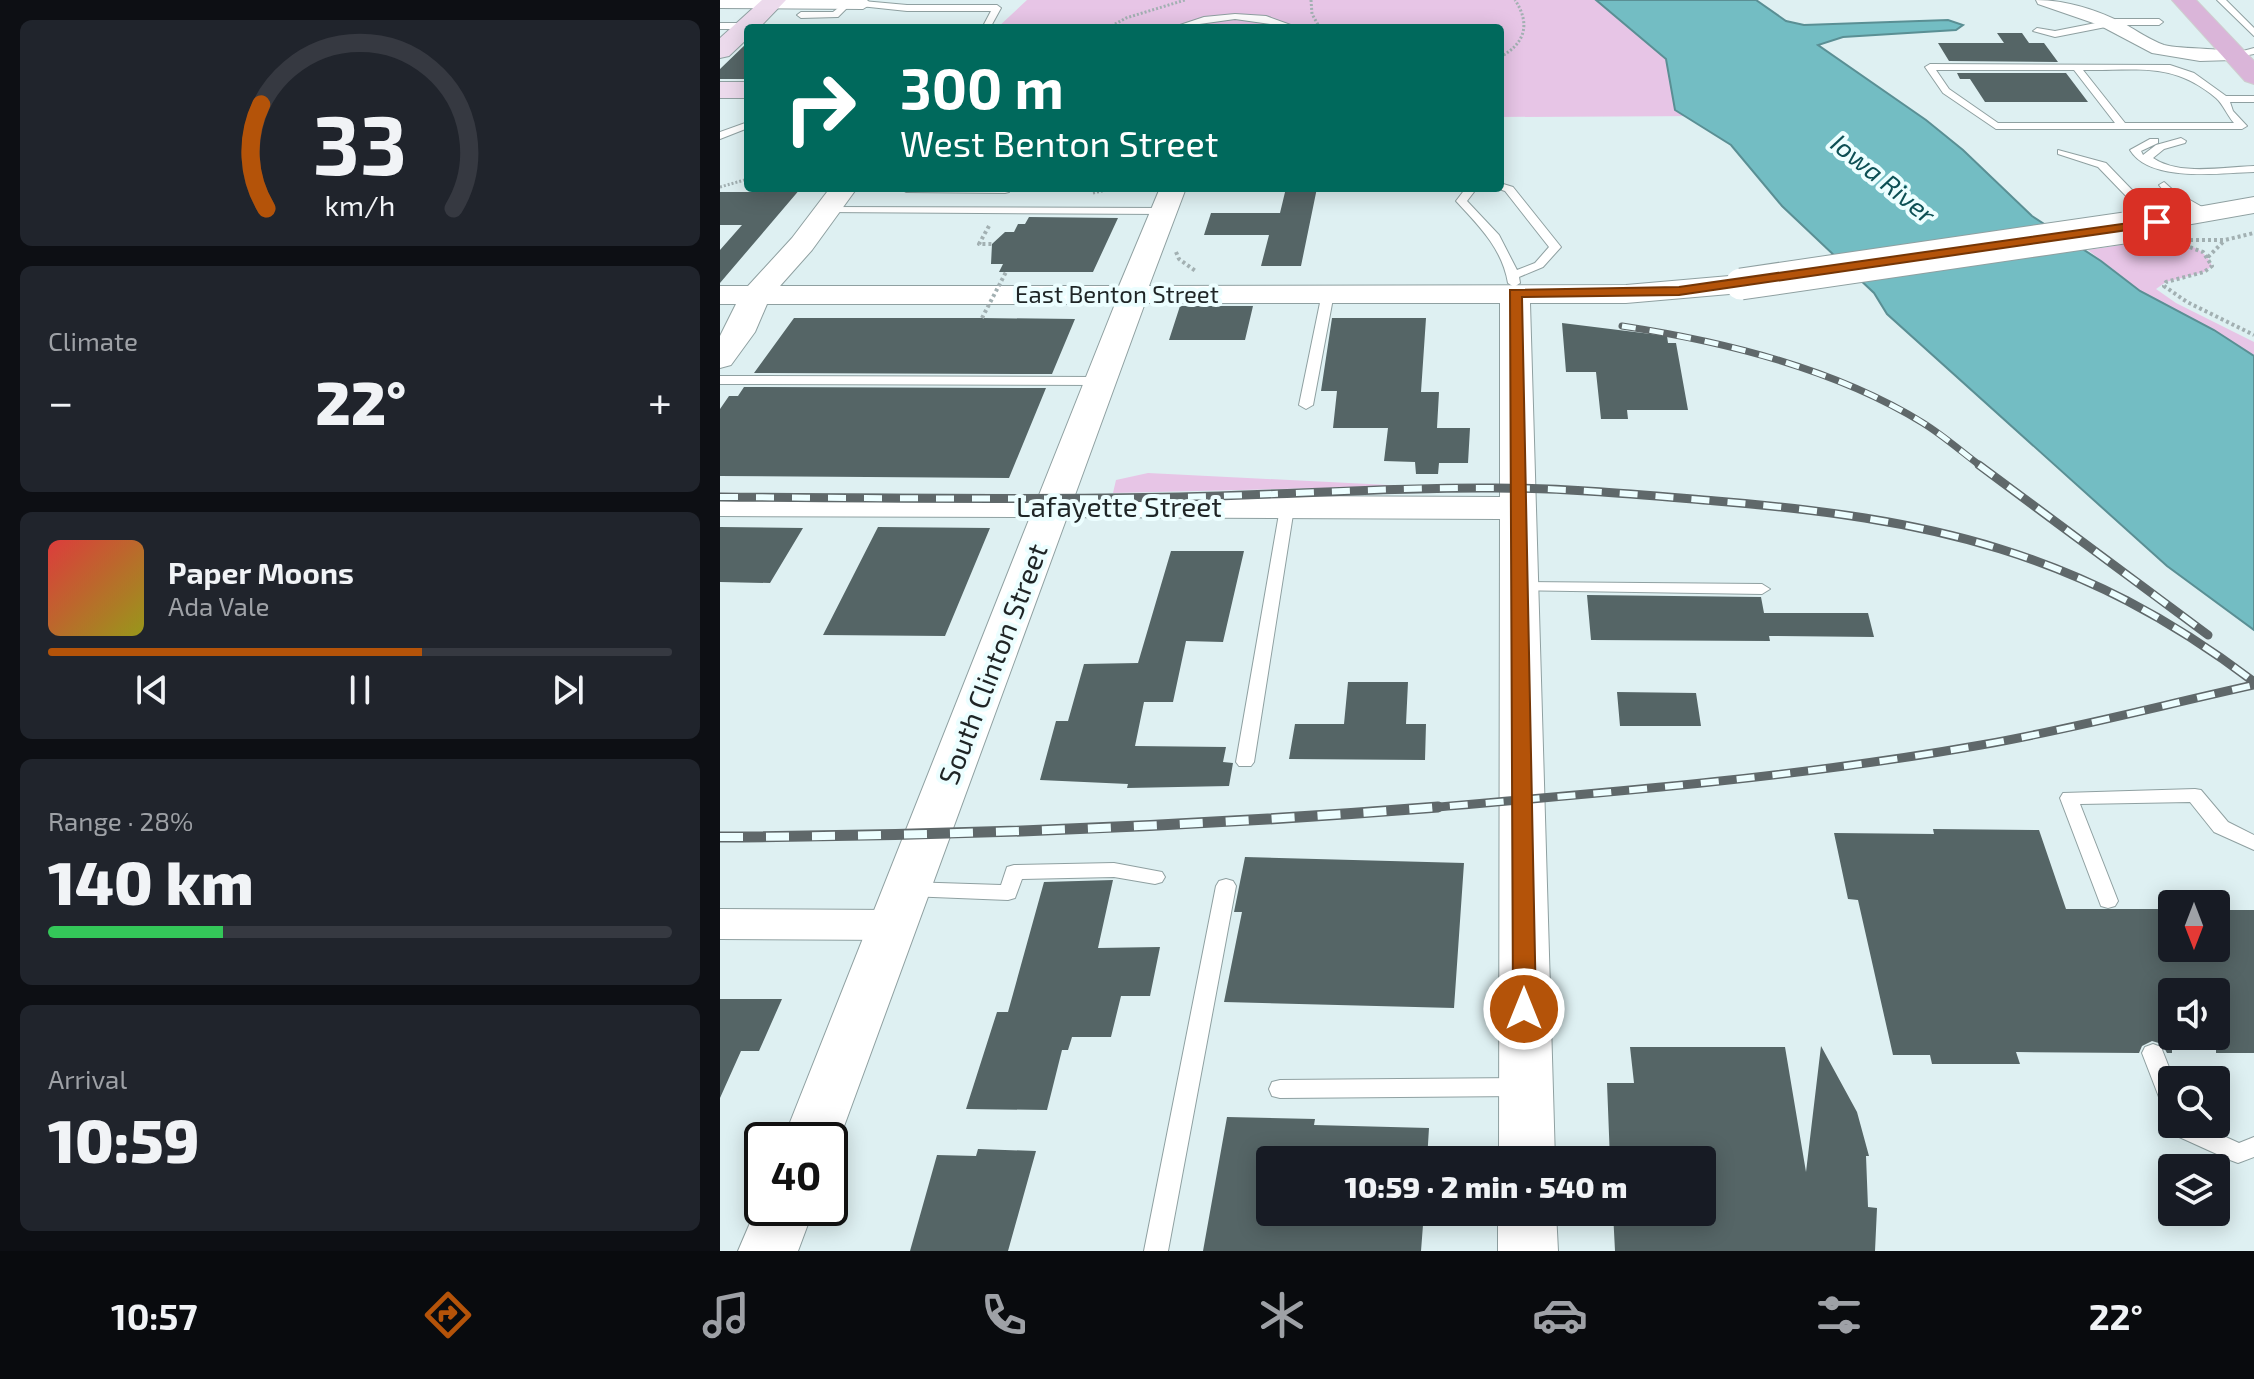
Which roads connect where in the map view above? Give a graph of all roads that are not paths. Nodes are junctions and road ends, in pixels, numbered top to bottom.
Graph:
1 (2044, 0) edge
2 (2183, 0) edge
3 (2221, 0) edge
4 (773, 2) edge
5 (720, 3) edge
6 (855, 4) junction
7 (2159, 11) edge
8 (801, 15) dead end
9 (2254, 17) edge
10 (2235, 18) junction
11 (2109, 23) junction
12 (749, 24) edge
13 (988, 24) edge
14 (1191, 24) edge
15 (1284, 24) edge
16 (744, 28) edge
17 (2037, 31) dead end
18 (2254, 33) edge
19 (722, 41) edge
20 (2244, 53) edge
21 (2076, 67) junction
22 (2254, 76) edge
23 (720, 90) edge
24 (744, 90) edge
25 (2224, 99) junction
26 (2254, 99) edge
27 (2122, 126) junction
28 (744, 127) edge
29 (720, 136) edge
30 (2154, 141) dead end
31 (2181, 141) dead end
32 (2062, 152) dead end
33 (2148, 161) junction
34 (2254, 169) edge
35 (2164, 185) dead end
36 (1504, 187) edge
37 (841, 192) edge
38 (1469, 192) edge
39 (1169, 200) edge
40 (2254, 205) edge
41 (827, 210) junction
42 (2207, 214) junction
43 (2163, 234) junction
44 (802, 244) junction
45 (1149, 250) junction
46 (1514, 284) junction
47 (1247, 293) junction
48 (1328, 293) junction
49 (720, 295) edge
50 (854, 295) junction
51 (755, 296) junction
52 (1133, 296) junction
53 (729, 332) edge
54 (720, 358) edge
55 (720, 380) edge
56 (778, 380) junction
57 (1020, 381) junction
58 (1100, 381) junction
59 (768, 396) dead end
60 (1012, 398) dead end
61 (1306, 405) dead end
62 (720, 505) edge
63 (1052, 507) junction
64 (1287, 508) junction
65 (1518, 508) junction
66 (1519, 587) junction
67 (1762, 589) dead end
68 (1245, 762) dead end
69 (2254, 843) edge
70 (1155, 877) dead end
71 (1226, 886) dead end
72 (2108, 901) dead end
73 (900, 907) junction
74 (720, 924) edge
75 (2153, 1053) dead end
76 (2158, 1066) edge
77 (1525, 1087) junction
78 (1280, 1089) dead end
79 (818, 1122) edge
80 (2211, 1138) edge
81 (1527, 1146) edge
82 (2249, 1151) edge
83 (778, 1226) edge
84 (1527, 1226) edge
85 (768, 1251) edge
86 (1156, 1251) edge
87 (1528, 1251) edge

1 - 11 street
2 - 20 main road
3 - 10 lane
4 - 5 street
4 - 6 street
4 - 12 main road
6 - 8 lane
6 - 13 lane
7 - 11 lane
7 - 20 main road
9 - 10 lane
10 - 18 lane
11 - 17 lane
11 - 20 street
14 - 15 lane
16 - 19 main road
20 - 22 main road
21 - 25 lane
21 - 27 lane
21 - 27 lane
23 - 24 main road
25 - 26 lane
25 - 27 lane
28 - 29 lane
30 - 33 lane
31 - 33 lane
32 - 43 lane
33 - 34 lane
35 - 42 lane
36 - 46 lane
37 - 41 street
38 - 46 lane
39 - 41 lane
39 - 45 street, South Clinton Street
40 - 42 street, East Benton Street
41 - 44 street
42 - 43 street, East Benton Street
43 - 46 street, East Benton Street, bridge
44 - 50 street
44 - 51 street
45 - 47 street
45 - 52 street, South Clinton Street
46 - 48 street, East Benton Street
46 - 65 street
47 - 48 street, East Benton Street
47 - 52 street, East Benton Street
48 - 61 lane
49 - 51 street, East Benton Street
50 - 51 street, East Benton Street
50 - 52 street, East Benton Street
51 - 53 street
52 - 58 street, South Clinton Street
53 - 54 street
55 - 56 lane
56 - 57 lane
56 - 59 lane
57 - 58 lane
57 - 60 lane
58 - 63 street, South Clinton Street
62 - 63 street, Lafayette Street
63 - 64 street, Lafayette Street
63 - 73 street, South Clinton Street
64 - 65 street, Lafayette Street
64 - 68 lane
65 - 66 street
66 - 67 lane
66 - 77 street
69 - 72 lane
70 - 73 lane
71 - 86 lane
73 - 74 street
73 - 79 street, South Clinton Street
75 - 76 lane
77 - 78 lane
77 - 81 street
80 - 82 lane
83 - 85 street
84 - 87 street

